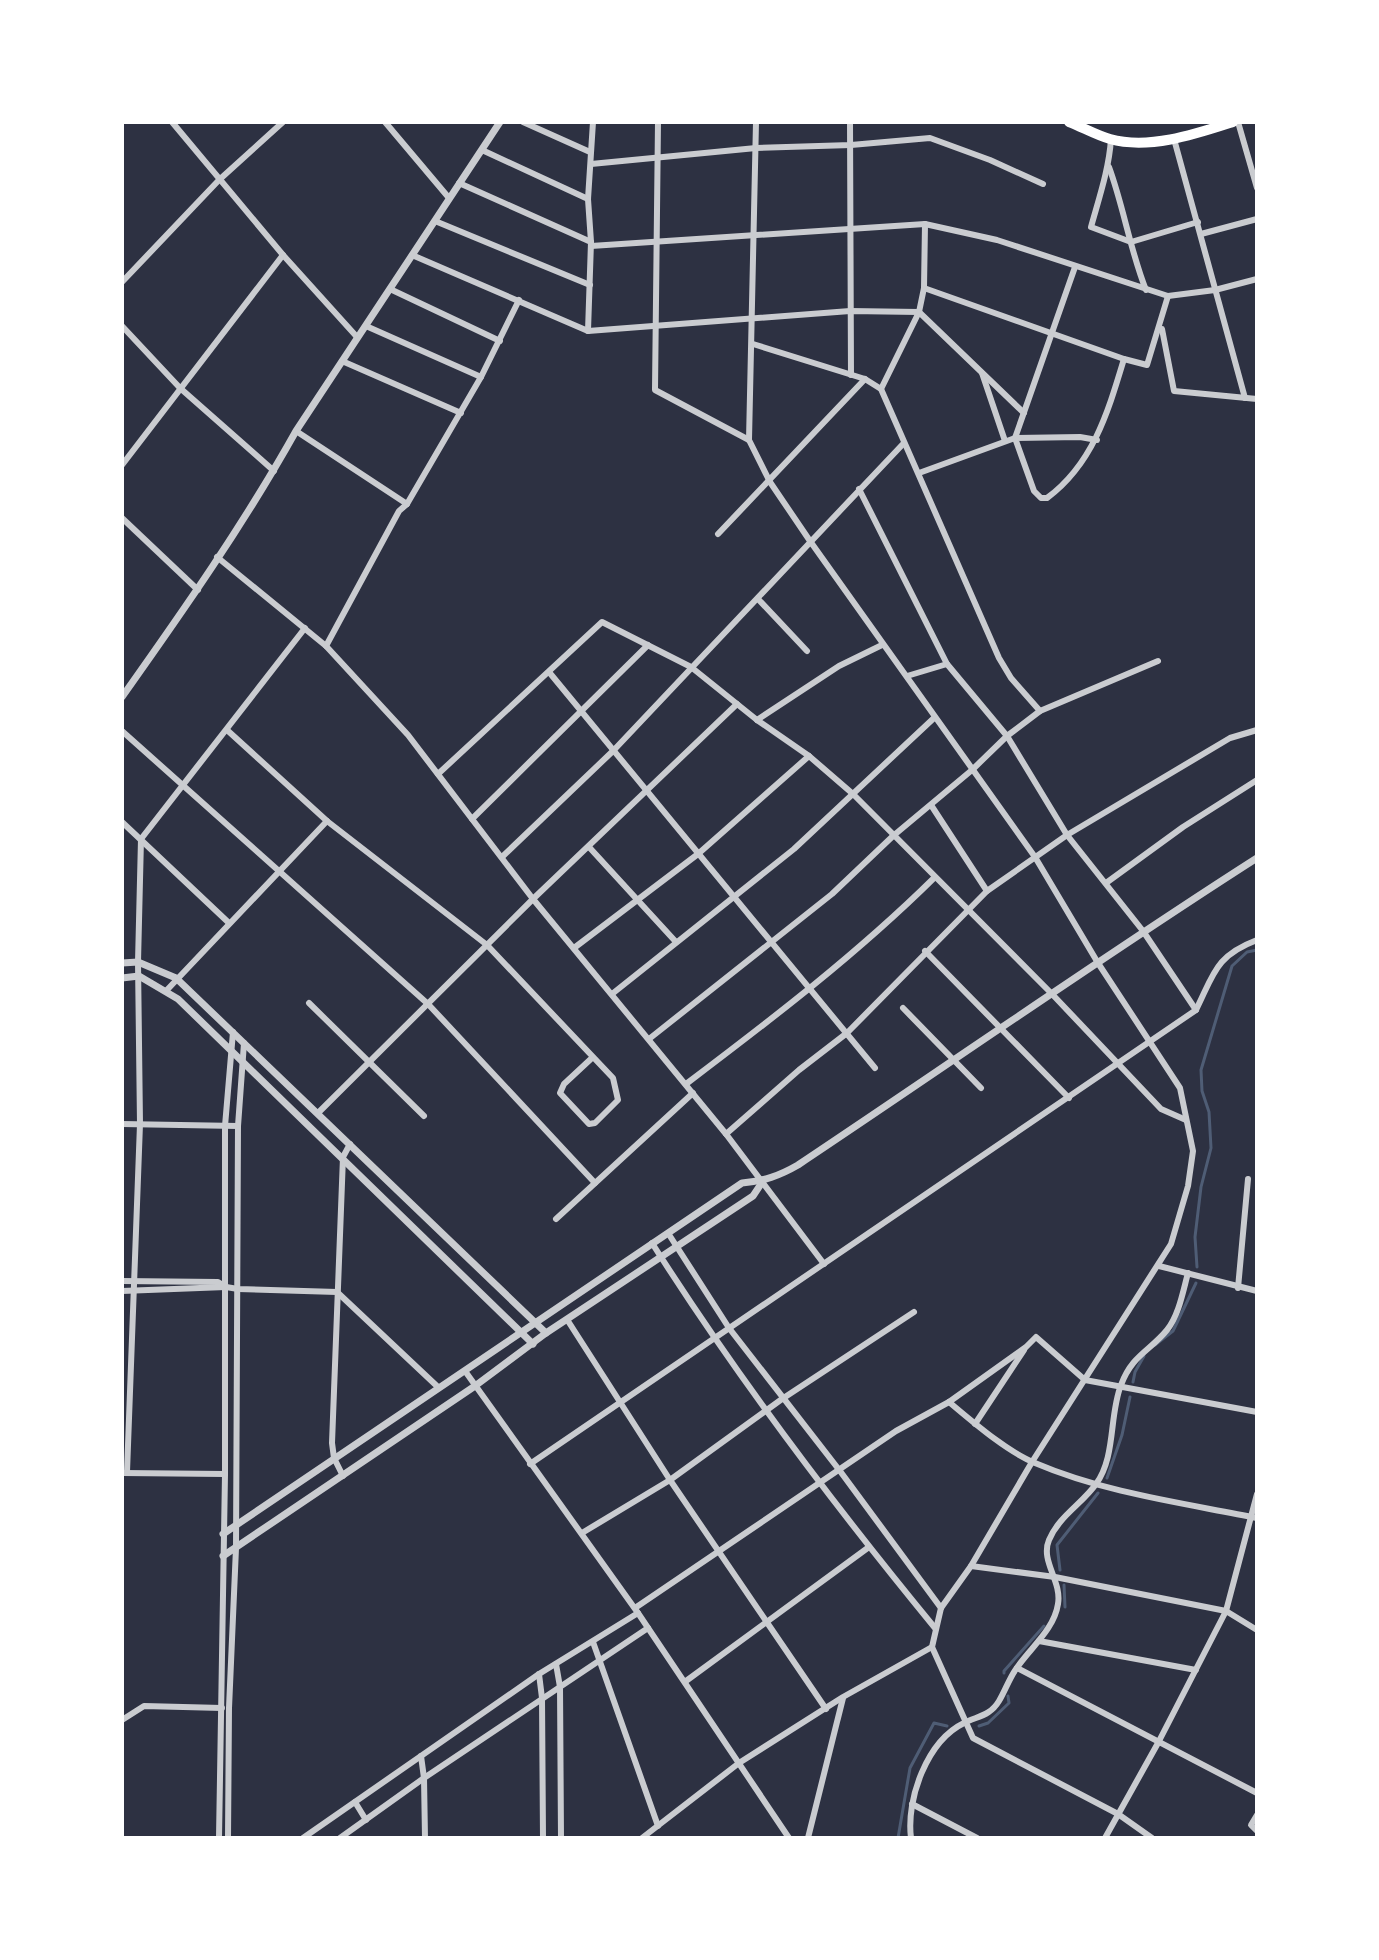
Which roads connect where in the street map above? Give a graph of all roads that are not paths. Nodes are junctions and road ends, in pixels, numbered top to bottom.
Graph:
1 (172, 122) edge
2 (283, 122) edge
3 (385, 122) edge
4 (500, 122) edge
5 (523, 122) edge
6 (593, 122) edge
7 (658, 122) edge
8 (756, 122) edge
9 (850, 122) edge
10 (1069, 122) edge
11 (1236, 122) edge
12 (1202, 127) edge
13 (1173, 138) junction
14 (1111, 139) junction
15 (851, 145) junction
16 (756, 148) junction
17 (482, 150) junction
18 (590, 152) junction
19 (658, 157) junction
20 (591, 164) junction
21 (1109, 166) junction
22 (219, 180) junction
23 (459, 183) junction
24 (1043, 184) dead end
25 (1257, 188) edge
26 (449, 198) junction
27 (588, 199) junction
28 (1257, 219) edge
29 (435, 221) junction
30 (1198, 222) junction
31 (925, 224) junction
32 (850, 229) junction
33 (1201, 234) junction
34 (755, 235) junction
35 (657, 241) junction
36 (1131, 242) junction
37 (591, 244) junction
38 (283, 255) junction
39 (412, 255) junction
40 (1075, 267) junction
41 (1257, 279) edge
42 (122, 282) edge
43 (590, 285) junction
44 (924, 288) junction
45 (390, 289) junction
46 (1146, 290) junction
47 (1215, 290) junction
48 (1168, 296) junction
49 (519, 300) junction
50 (850, 311) junction
51 (919, 312) junction
52 (754, 320) junction
53 (1161, 325) junction
54 (122, 326) edge
55 (366, 326) junction
56 (656, 326) junction
57 (588, 331) junction
58 (1053, 332) junction
59 (357, 337) junction
60 (500, 341) junction
61 (753, 344) junction
62 (1124, 359) junction
63 (342, 361) junction
64 (981, 372) junction
65 (851, 375) junction
66 (481, 377) junction
67 (865, 379) junction
68 (180, 388) junction
69 (881, 389) junction
70 (1245, 398) junction
71 (1257, 399) edge
72 (461, 413) junction
73 (1024, 413) junction
74 (296, 431) junction
75 (1015, 438) junction
76 (749, 440) junction
77 (1097, 440) junction
78 (1005, 441) junction
79 (903, 444) junction
80 (122, 465) edge
81 (274, 471) junction
82 (919, 473) junction
83 (770, 482) junction
84 (859, 489) junction
85 (407, 504) junction
86 (122, 518) edge
87 (718, 534) dead end
88 (810, 541) junction
89 (217, 557) junction
90 (198, 590) junction
91 (758, 599) junction
92 (305, 628) junction
93 (648, 645) junction
94 (882, 645) junction
95 (326, 646) junction
96 (807, 651) dead end
97 (1158, 661) dead end
98 (947, 664) junction
99 (691, 667) junction
100 (549, 672) junction
101 (907, 676) junction
102 (122, 697) edge
103 (737, 704) junction
104 (1040, 711) junction
105 (582, 712) junction
106 (934, 718) junction
107 (757, 720) junction
108 (227, 730) junction
109 (1257, 730) edge
110 (122, 731) edge
111 (1007, 736) junction
112 (613, 751) junction
113 (809, 756) junction
114 (972, 770) junction
115 (438, 774) junction
116 (1257, 780) edge
117 (184, 785) junction
118 (646, 790) junction
119 (853, 794) junction
120 (931, 805) junction
121 (472, 819) junction
122 (327, 821) junction
123 (122, 822) edge
124 (1067, 835) junction
125 (893, 836) junction
126 (141, 839) junction
127 (589, 847) junction
128 (698, 854) junction
129 (502, 857) junction
130 (1035, 857) junction
131 (1257, 858) edge
132 (280, 870) junction
133 (934, 878) junction
134 (1106, 883) junction
135 (987, 891) junction
136 (733, 896) junction
137 (637, 898) junction
138 (533, 899) junction
139 (966, 911) junction
140 (229, 923) junction
141 (1143, 931) junction
142 (1257, 940) edge
143 (676, 942) junction
144 (772, 942) junction
145 (487, 945) junction
146 (574, 948) junction
147 (925, 951) junction
148 (138, 962) junction
149 (122, 963) edge
150 (1098, 963) junction
151 (139, 976) junction
152 (122, 978) edge
153 (176, 978) junction
154 (810, 989) junction
155 (166, 991) junction
156 (612, 994) junction
157 (1052, 994) junction
158 (309, 1003) dead end
159 (428, 1004) junction
160 (903, 1008) dead end
161 (1196, 1010) junction
162 (1001, 1028) junction
163 (233, 1032) junction
164 (847, 1033) junction
165 (649, 1039) junction
166 (1149, 1041) junction
167 (244, 1043) junction
168 (231, 1050) junction
169 (593, 1057) junction
170 (952, 1059) junction
171 (242, 1060) junction
172 (369, 1063) junction
173 (1116, 1063) junction
174 (875, 1068) dead end
175 (686, 1084) junction
176 (981, 1088) dead end
177 (693, 1093) junction
178 (1069, 1098) junction
179 (318, 1113) junction
180 (424, 1116) dead end
181 (1186, 1120) junction
182 (122, 1124) edge
183 (140, 1124) junction
184 (225, 1126) junction
185 (238, 1126) junction
186 (726, 1134) junction
187 (350, 1144) junction
188 (343, 1157) junction
189 (1248, 1179) dead end
190 (763, 1181) junction
191 (595, 1183) junction
192 (556, 1219) dead end
193 (668, 1233) junction
194 (652, 1243) junction
195 (677, 1247) junction
196 (661, 1257) junction
197 (824, 1264) junction
198 (1159, 1266) junction
199 (1188, 1273) junction
200 (122, 1281) edge
201 (134, 1281) junction
202 (226, 1287) junction
203 (1238, 1288) junction
204 (238, 1289) junction
205 (122, 1291) edge
206 (134, 1291) junction
207 (1257, 1291) edge
208 (337, 1292) junction
209 (914, 1312) dead end
210 (568, 1321) junction
211 (534, 1322) junction
212 (729, 1328) junction
213 (522, 1330) junction
214 (546, 1333) junction
215 (714, 1339) junction
216 (533, 1344) junction
217 (1026, 1347) junction
218 (465, 1371) junction
219 (1085, 1380) junction
220 (475, 1386) junction
221 (1120, 1387) junction
222 (439, 1388) junction
223 (782, 1399) junction
224 (949, 1402) junction
225 (620, 1404) junction
226 (766, 1410) junction
227 (1257, 1412) edge
228 (975, 1424) junction
229 (334, 1458) junction
230 (1032, 1462) junction
231 (530, 1464) junction
232 (840, 1471) junction
233 (125, 1472) edge
234 (225, 1474) junction
235 (343, 1476) junction
236 (670, 1480) junction
237 (822, 1482) junction
238 (1096, 1484) junction
239 (1257, 1494) edge
240 (1254, 1518) edge
241 (235, 1527) junction
242 (582, 1533) junction
243 (223, 1534) junction
244 (869, 1547) junction
245 (236, 1548) junction
246 (719, 1551) junction
247 (223, 1556) junction
248 (971, 1566) junction
249 (1055, 1577) junction
250 (941, 1608) junction
251 (636, 1611) junction
252 (1226, 1611) junction
253 (768, 1622) junction
254 (648, 1628) junction
255 (935, 1628) junction
256 (1257, 1630) edge
257 (1039, 1641) junction
258 (593, 1642) junction
259 (932, 1647) junction
260 (601, 1660) junction
261 (556, 1664) junction
262 (1017, 1668) junction
263 (1196, 1670) junction
264 (539, 1674) junction
265 (686, 1681) junction
266 (560, 1687) junction
267 (843, 1697) junction
268 (542, 1698) junction
269 (219, 1708) junction
270 (229, 1708) junction
271 (826, 1709) junction
272 (122, 1720) edge
273 (965, 1722) junction
274 (1158, 1743) junction
275 (421, 1756) junction
276 (739, 1763) junction
277 (424, 1778) junction
278 (560, 1792) junction
279 (1257, 1793) edge
280 (543, 1796) junction
281 (355, 1802) junction
282 (912, 1804) junction
283 (1118, 1814) junction
284 (1257, 1815) edge
285 (366, 1820) junction
286 (658, 1826) junction
287 (319, 1827) junction
288 (1254, 1828) edge
289 (809, 1836) edge
290 (219, 1838) edge
291 (228, 1838) edge
292 (303, 1838) edge
293 (320, 1838) edge
294 (340, 1838) edge
295 (425, 1838) edge
296 (543, 1838) edge
297 (561, 1838) edge
298 (642, 1838) edge
299 (789, 1838) edge
300 (800, 1838) edge
301 (911, 1838) edge
302 (977, 1838) edge
303 (1105, 1838) edge
304 (1152, 1838) edge

1 - 22 street
2 - 22 street
3 - 26 street
4 - 17 street
5 - 18 street
6 - 18 street
7 - 19 street
8 - 16 street
9 - 15 street
10 - 14 highway
11 - 12 highway
11 - 25 street
12 - 13 highway
13 - 14 highway
13 - 30 street
14 - 21 street
15 - 16 street
15 - 24 street
15 - 32 street
16 - 19 street
16 - 34 street
17 - 23 street
17 - 27 street
18 - 20 street
19 - 20 street
19 - 35 street
20 - 27 street
21 - 36 street
21 - 36 street
22 - 38 street
22 - 42 street
23 - 26 street
23 - 37 street
26 - 29 street
27 - 37 street
28 - 33 street
29 - 39 street
29 - 43 street
30 - 33 street
30 - 36 street
31 - 32 street
31 - 40 street
31 - 44 street
32 - 34 street
32 - 50 street
33 - 47 street
34 - 35 street
34 - 52 street
35 - 37 street
35 - 56 street
36 - 46 street
37 - 43 street
38 - 59 street
38 - 68 street
39 - 45 street
39 - 49 street
40 - 46 street
40 - 58 street
41 - 47 street
43 - 57 street
44 - 51 street
44 - 58 street
45 - 55 street
45 - 60 street
46 - 48 street
47 - 48 street
47 - 70 street
48 - 53 street
49 - 57 street
49 - 60 street
50 - 51 street
50 - 52 street
50 - 65 street
51 - 64 street
51 - 69 street
52 - 56 street
52 - 61 street
53 - 62 street
53 - 70 street
54 - 68 street
55 - 59 street
55 - 66 street
56 - 57 street
56 - 76 street
58 - 62 street
58 - 73 street
59 - 63 street
60 - 66 street
61 - 65 street
61 - 76 street
62 - 77 street
63 - 72 street
63 - 74 street
64 - 73 street
64 - 78 street
65 - 67 street
66 - 72 street
67 - 69 street
67 - 83 street
68 - 80 street
68 - 81 street
69 - 79 street
70 - 71 street
72 - 85 street
73 - 75 street
74 - 81 street
74 - 85 street
75 - 77 street
75 - 77 street
75 - 78 street
76 - 83 street
78 - 82 street
79 - 82 street
79 - 84 street
81 - 89 street
82 - 104 street
83 - 87 street
83 - 88 street
84 - 88 street
84 - 98 street
85 - 95 street
86 - 90 street
88 - 91 street
88 - 94 street
89 - 90 street
89 - 92 street
90 - 102 street
91 - 96 street
91 - 99 street
92 - 95 street
92 - 108 street
93 - 99 street
93 - 100 street
93 - 105 street
94 - 101 street
94 - 107 street
95 - 115 street
97 - 104 street
98 - 101 street
98 - 111 street
99 - 103 street
99 - 112 street
100 - 105 street
100 - 115 street
101 - 106 street
103 - 107 street
103 - 118 street
104 - 111 street
105 - 112 street
105 - 121 street
106 - 114 street
106 - 119 street
107 - 113 street
108 - 117 street
108 - 122 street
109 - 124 street
110 - 117 street
111 - 114 street
111 - 124 street
112 - 118 street
112 - 129 street
113 - 119 street
113 - 128 street
114 - 120 street
114 - 130 street
115 - 121 street
116 - 134 street
117 - 126 street
117 - 132 street
118 - 127 street
118 - 128 street
119 - 125 street
119 - 136 street
120 - 125 street
120 - 135 street
121 - 129 street
122 - 132 street
122 - 145 street
123 - 126 street
124 - 130 street
124 - 134 street
125 - 133 street
125 - 144 street
126 - 140 street
126 - 148 street
127 - 137 street
127 - 138 street
128 - 136 street
128 - 137 street
129 - 138 street
130 - 135 street
130 - 150 street
131 - 141 street
132 - 140 street
132 - 159 street
133 - 139 street
133 - 154 street
134 - 141 street
135 - 139 street
136 - 143 street
136 - 144 street
137 - 143 street
137 - 146 street
138 - 145 street
138 - 146 street
139 - 147 street
139 - 157 street
140 - 153 street
141 - 150 street
141 - 161 street
142 - 161 street
143 - 156 street
144 - 154 street
144 - 165 street
145 - 159 street
145 - 169 street
146 - 156 street
147 - 162 street
147 - 164 street
148 - 149 street
148 - 151 street
148 - 153 street
150 - 157 street
150 - 166 street
151 - 152 street
151 - 155 street
151 - 183 street
153 - 155 street
153 - 163 street
154 - 164 street
154 - 175 street
155 - 168 street
156 - 165 street
157 - 162 street
157 - 173 street
158 - 172 street
159 - 172 street
159 - 191 street
160 - 170 street
161 - 166 street
162 - 170 street
162 - 178 street
163 - 167 street
163 - 168 street
164 - 174 street
164 - 186 street
165 - 175 street
166 - 173 street
166 - 181 street
167 - 171 street
167 - 179 street
168 - 171 street
168 - 184 street
169 - 169 street
170 - 176 street
170 - 190 street
171 - 185 street
171 - 188 street
172 - 179 street
172 - 180 street
173 - 178 street
173 - 181 street
175 - 177 street
177 - 186 street
177 - 191 street
178 - 197 street
179 - 187 street
181 - 198 street
182 - 183 street
183 - 184 street
183 - 201 street
184 - 185 street
184 - 202 street
185 - 204 street
186 - 190 street
187 - 188 street
187 - 211 street
188 - 208 street
188 - 213 street
189 - 203 street
190 - 193 street
190 - 195 street
190 - 197 street
191 - 192 street
193 - 194 street
193 - 195 street
194 - 196 street
194 - 211 street
195 - 196 street
195 - 212 street
196 - 210 street
196 - 215 street
197 - 212 street
198 - 199 street
198 - 219 street
199 - 203 street
199 - 221 street
200 - 201 street
201 - 202 street
201 - 206 street
202 - 204 street
202 - 206 street
202 - 234 street
203 - 207 street
204 - 208 street
204 - 241 street
205 - 206 street
206 - 233 street
208 - 222 street
208 - 229 street
209 - 223 street
210 - 214 street
210 - 225 street
211 - 213 street
211 - 214 street
212 - 215 street
212 - 223 street
213 - 216 street
213 - 218 street
214 - 216 street
215 - 225 street
215 - 226 street
216 - 220 street
217 - 219 street
217 - 224 street
217 - 228 street
218 - 220 street
218 - 222 street
219 - 221 street
219 - 230 street
220 - 231 street
220 - 235 street
221 - 227 street
221 - 238 street
222 - 229 street
223 - 226 street
223 - 232 street
224 - 228 street
224 - 232 street
225 - 231 street
225 - 236 street
226 - 236 street
226 - 237 street
228 - 230 street
229 - 235 street
229 - 241 street
230 - 238 street
230 - 248 street
231 - 242 street
232 - 237 street
232 - 250 street
233 - 234 street
234 - 243 street
235 - 245 street
236 - 242 street
236 - 246 street
237 - 244 street
237 - 246 street
238 - 240 street
238 - 249 street
239 - 240 street
240 - 252 street
241 - 243 street
241 - 245 street
242 - 251 street
243 - 247 street
244 - 253 street
244 - 255 street
245 - 247 street
245 - 270 street
246 - 251 street
246 - 253 street
247 - 269 street
248 - 249 street
248 - 250 street
249 - 252 street
249 - 257 street
250 - 255 street
251 - 254 street
251 - 258 street
252 - 256 street
252 - 263 street
253 - 265 street
253 - 271 street
254 - 260 street
254 - 265 street
255 - 259 street
257 - 262 street
257 - 263 street
258 - 260 street
258 - 261 street
259 - 267 street
259 - 273 street
260 - 266 street
260 - 286 street
261 - 264 street
261 - 266 street
262 - 273 street
262 - 274 street
263 - 274 street
264 - 268 street
264 - 275 street
265 - 276 street
266 - 268 street
266 - 278 street
267 - 271 street
267 - 289 street
268 - 277 street
268 - 280 street
269 - 270 street
269 - 272 street
269 - 290 street
270 - 291 street
271 - 276 street
273 - 282 street
273 - 283 street
274 - 279 street
274 - 283 street
275 - 277 street
275 - 281 street
276 - 286 street
276 - 299 street
277 - 285 street
277 - 295 street
278 - 280 street
278 - 297 street
280 - 296 street
281 - 285 street
281 - 287 street
282 - 301 street
282 - 302 street
283 - 303 street
283 - 304 street
284 - 288 street
285 - 294 street
286 - 298 street
287 - 292 street
287 - 293 street
289 - 300 street

